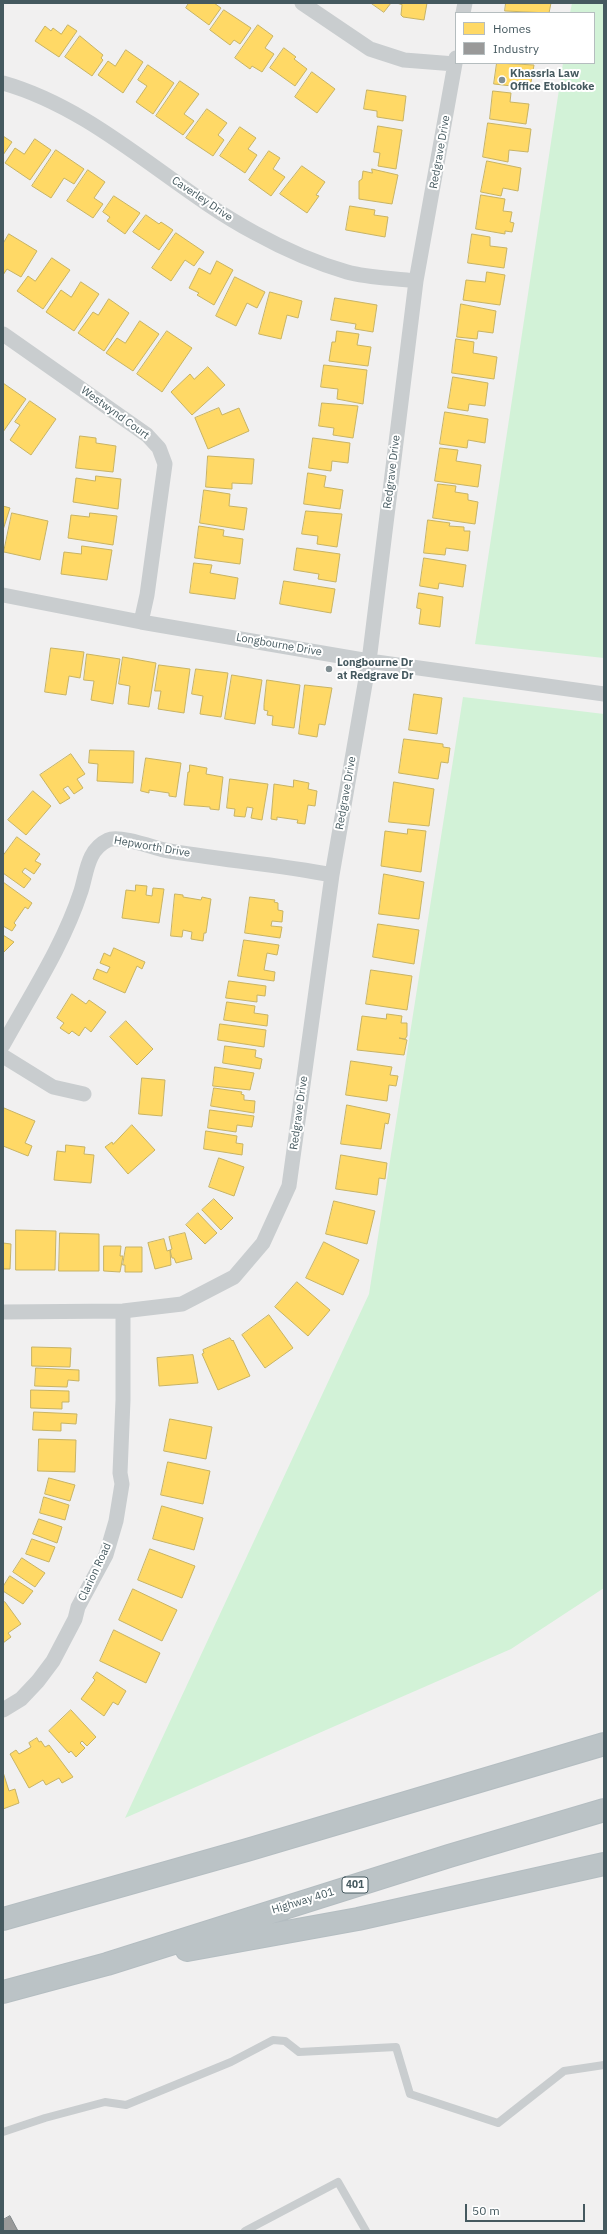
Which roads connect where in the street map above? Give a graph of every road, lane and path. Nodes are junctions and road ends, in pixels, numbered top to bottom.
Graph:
1 (302, 3) edge
2 (455, 61) edge
3 (455, 64) edge
4 (3, 83) edge
5 (416, 281) junction
6 (3, 334) edge
7 (3, 595) edge
8 (141, 622) junction
9 (369, 661) junction
10 (604, 694) edge
11 (332, 874) junction
12 (3, 1045) edge
13 (3, 1056) edge
14 (84, 1094) dead end
15 (123, 1311) junction
16 (3, 1312) edge
17 (3, 1710) edge
18 (604, 1744) edge
19 (604, 1810) edge
20 (604, 1864) edge
21 (3, 1919) edge
22 (107, 1964) junction
23 (3, 1992) edge
24 (604, 2065) edge
25 (3, 2132) edge
26 (245, 2231) edge
27 (366, 2231) edge

1 - 2 street
3 - 5 street, Redgrave Drive
4 - 5 street, Caverley Drive
5 - 9 street, Redgrave Drive
6 - 8 street, Westwynd Court
7 - 8 street, Longbourne Drive
8 - 9 street, Longbourne Drive
9 - 10 street, Longbourne Drive
9 - 11 street, Redgrave Drive
11 - 12 street, Hepworth Drive
11 - 15 street, Redgrave Drive
13 - 14 street
15 - 16 street, Redgrave Drive
15 - 17 street, Clarion Road
18 - 21 highway
19 - 22 highway, Highway 401 / 401
20 - 22 highway
22 - 23 highway, Highway 401 / 401
24 - 25 lane
26 - 27 lane

